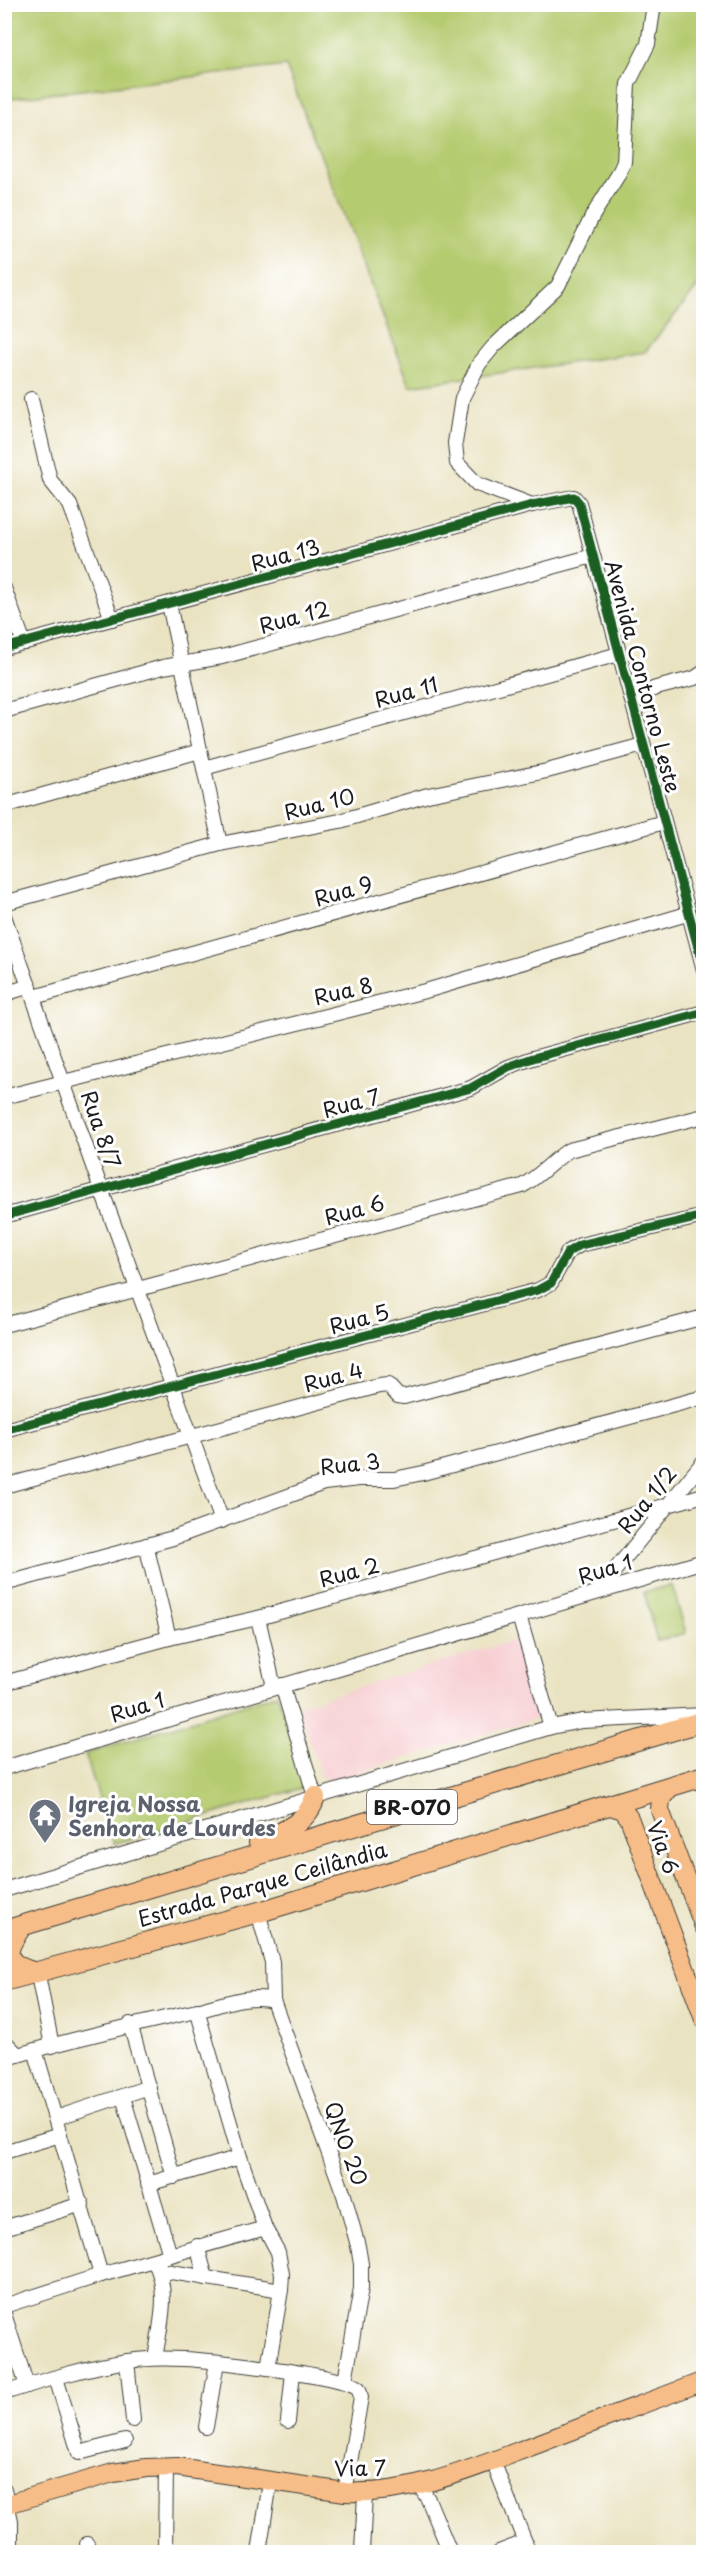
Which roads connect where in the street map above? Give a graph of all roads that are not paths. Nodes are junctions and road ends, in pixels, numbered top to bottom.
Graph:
1 (654, 4) edge
2 (31, 399) dead end
3 (574, 497) joint
4 (532, 505) junction
5 (593, 556) junction
6 (4, 588) edge
7 (169, 604) junction
8 (112, 619) junction
9 (24, 643) junction
10 (4, 648) edge
11 (619, 654) junction
12 (183, 663) junction
13 (704, 672) edge
14 (631, 698) junction
15 (4, 711) edge
16 (643, 745) junction
17 (200, 751) junction
18 (204, 768) junction
19 (4, 806) edge
20 (664, 822) junction
21 (220, 844) junction
22 (4, 903) edge
23 (687, 914) junction
24 (4, 916) edge
25 (704, 970) edge
26 (32, 992) junction
27 (4, 994) edge
28 (704, 1012) edge
29 (64, 1081) junction
30 (4, 1097) edge
31 (704, 1116) edge
32 (100, 1189) junction
33 (4, 1216) edge
34 (704, 1216) edge
35 (137, 1288) junction
36 (704, 1317) edge
37 (4, 1325) edge
38 (173, 1385) junction
39 (704, 1397) edge
40 (4, 1430) edge
41 (192, 1436) junction
42 (704, 1461) edge
43 (4, 1486) edge
44 (704, 1496) edge
45 (668, 1505) junction
46 (222, 1521) junction
47 (146, 1545) junction
48 (704, 1561) edge
49 (4, 1584) edge
50 (597, 1592) junction
51 (519, 1616) junction
52 (258, 1618) junction
53 (169, 1638) junction
54 (4, 1683) edge
55 (278, 1686) junction
56 (704, 1715) edge
57 (704, 1721) edge
58 (551, 1726) junction
59 (4, 1768) edge
60 (704, 1776) edge
61 (672, 1785) junction
62 (315, 1797) junction
63 (607, 1805) junction
64 (212, 1867) junction
65 (4, 1890) edge
66 (258, 1912) junction
67 (704, 1927) edge
68 (13, 1928) edge
69 (35, 1971) junction
70 (4, 1981) edge
71 (273, 2000) junction
72 (197, 2010) junction
73 (703, 2018) edge
74 (130, 2024) junction
75 (4, 2041) edge
76 (52, 2046) junction
77 (35, 2050) junction
78 (11, 2057) edge
79 (149, 2087) junction
80 (123, 2097) junction
81 (56, 2118) junction
82 (60, 2135) junction
83 (4, 2152) edge
84 (240, 2157) junction
85 (174, 2177) junction
86 (148, 2184) junction
87 (82, 2205) junction
88 (265, 2228) junction
89 (4, 2229) edge
90 (197, 2247) junction
91 (170, 2254) junction
92 (156, 2265) junction
93 (100, 2275) junction
94 (206, 2278) junction
95 (281, 2290) junction
96 (5, 2314) edge
97 (154, 2358) junction
98 (127, 2361) junction
99 (217, 2362) junction
100 (268, 2368) junction
101 (293, 2372) junction
102 (56, 2378) junction
103 (345, 2381) junction
104 (704, 2381) edge
105 (27, 2386) junction
106 (4, 2393) edge
107 (133, 2420) dead end
108 (288, 2421) dead end
109 (206, 2427) dead end
110 (125, 2441) dead end
111 (493, 2461) junction
112 (166, 2468) junction
113 (270, 2483) junction
114 (419, 2485) junction
115 (345, 2492) junction
116 (365, 2494) junction
117 (6, 2499) edge
118 (527, 2547) edge
119 (11, 2553) edge
120 (165, 2553) edge
121 (259, 2553) edge
122 (362, 2553) edge
123 (450, 2553) edge
124 (499, 2553) edge

1 - 4 street
2 - 8 street
3 - 4 street, Rua 13
3 - 5 street, Avenida Contorno Leste
4 - 7 street, Rua 13
5 - 11 street, Avenida Contorno Leste
5 - 12 street, Rua 12
6 - 9 street
7 - 8 street, Rua 13
7 - 12 street
8 - 9 street, Rua 13
9 - 10 street, Rua 13
11 - 14 street, Avenida Contorno Leste
11 - 18 street, Rua 11
12 - 15 street, Rua 12
12 - 17 street
13 - 14 street
14 - 16 street, Avenida Contorno Leste
16 - 20 street, Avenida Contorno Leste
16 - 21 street, Rua 10
17 - 18 street
17 - 19 street
18 - 21 street
20 - 23 street, Avenida Contorno Leste
20 - 26 street, Rua 9
21 - 22 street, Rua 10
23 - 25 street, Avenida Contorno Leste
23 - 29 street, Rua 8
24 - 26 street, Rua 8/7
26 - 27 street, Rua 9
26 - 29 street, Rua 8/7
28 - 32 street, Rua 7
29 - 30 street, Rua 8
29 - 32 street, Rua 8/7
31 - 35 street, Rua 6
32 - 33 street, Rua 7
32 - 35 street, Rua 8/7
34 - 38 street, Rua 5
35 - 37 street, Rua 6
35 - 38 street, Rua 8/7
36 - 41 street, Rua 4
38 - 40 street, Rua 5
38 - 41 street, Rua 8/7
39 - 46 street, Rua 3
41 - 43 street, Rua 4
41 - 46 street, Rua 8/7
42 - 45 street, Rua 1/2
44 - 45 street, Rua 2
45 - 50 street, Rua 1/2
45 - 52 street, Rua 2
46 - 47 street, Rua 3
47 - 49 street, Rua 3
47 - 53 street
48 - 50 street, Rua 1
50 - 51 street, Rua 1
51 - 55 street, Rua 1
51 - 58 street
52 - 53 street, Rua 2
52 - 55 street
53 - 54 street, Rua 2
55 - 59 street, Rua 1
55 - 62 street
56 - 58 street
57 - 64 highway, Estrada Parque Ceilândia / BR-070
58 - 62 street
60 - 61 highway, Estrada Parque Ceilândia / BR-070
61 - 63 highway, Estrada Parque Ceilândia / BR-070
61 - 67 main road, Via 6
62 - 64 highway
62 - 65 street
63 - 66 highway, Estrada Parque Ceilândia / BR-070
63 - 73 main road, Via 6
64 - 68 highway, Estrada Parque Ceilândia / BR-070
66 - 69 highway, Estrada Parque Ceilândia / BR-070
66 - 71 street, QNO 20
68 - 69 highway
69 - 70 highway, Estrada Parque Ceilândia / BR-070
69 - 76 street
71 - 72 street
71 - 103 street, QNO 20
72 - 74 street
72 - 84 street
74 - 76 street
74 - 79 street
75 - 78 street
76 - 77 street
77 - 78 street
77 - 81 street
79 - 80 street
79 - 85 street
80 - 81 street
80 - 86 street
81 - 82 street
82 - 83 street
82 - 87 street
84 - 85 street
84 - 88 street
85 - 86 street
86 - 91 street
87 - 89 street
87 - 93 street
88 - 90 street
88 - 95 street
90 - 91 street
90 - 94 street
91 - 92 street
92 - 93 street
92 - 94 street
92 - 97 street
93 - 96 street
94 - 95 street
95 - 100 street
96 - 105 street
97 - 98 street
97 - 99 street
98 - 102 street
98 - 107 street
99 - 100 street
99 - 109 street
100 - 101 street
101 - 103 street
101 - 108 street
102 - 105 street
102 - 110 street
103 - 115 street
104 - 111 main road, Via 7
105 - 106 street
111 - 114 main road, Via 7
111 - 118 street
112 - 113 main road, Via 7
112 - 117 main road, Via 7
112 - 120 street
113 - 115 main road, Via 7
113 - 121 street
114 - 116 main road, Via 7
114 - 123 street
115 - 116 main road, Via 7
116 - 122 street
117 - 119 street
118 - 124 street

